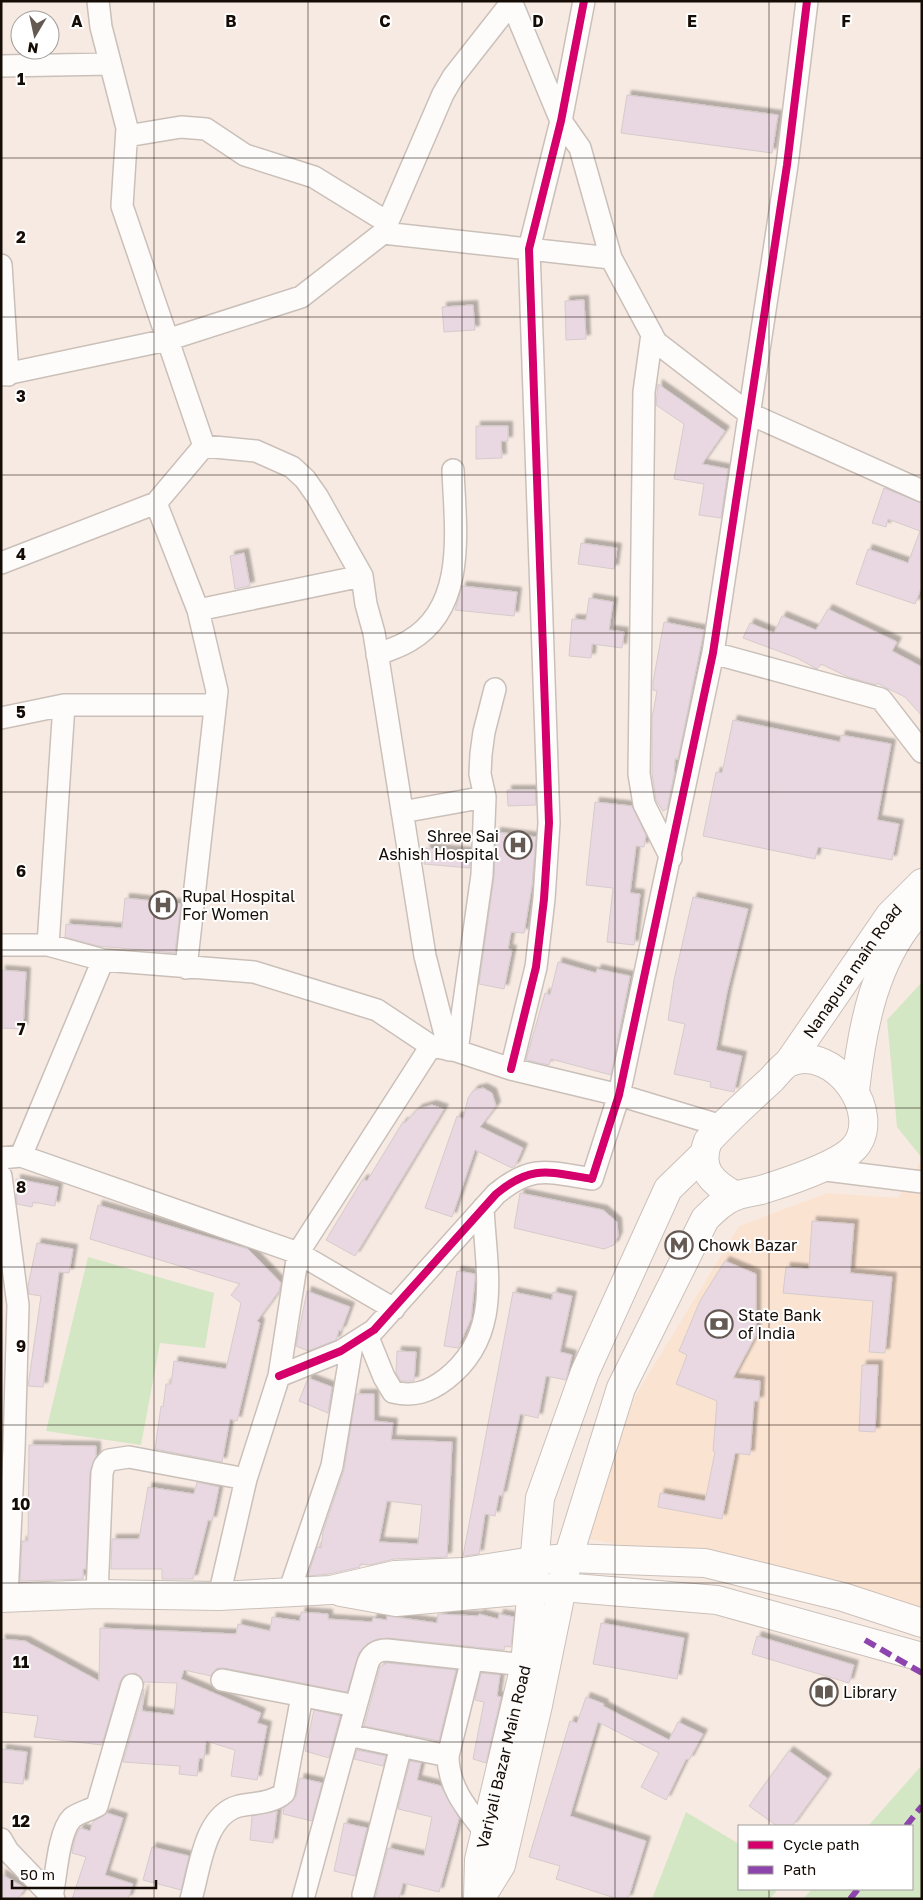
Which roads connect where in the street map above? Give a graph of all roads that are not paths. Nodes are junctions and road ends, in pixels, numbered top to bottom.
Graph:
1 (98, 1) edge
2 (584, 1) edge
3 (807, 1) edge
4 (511, 2) edge
5 (110, 64) junction
6 (1, 66) edge
7 (561, 121) junction
8 (126, 136) junction
9 (385, 228) junction
10 (529, 249) junction
11 (611, 258) junction
12 (1, 265) edge
13 (652, 334) junction
14 (167, 340) junction
15 (4, 375) edge
16 (748, 413) junction
17 (204, 446) junction
18 (453, 470) dead end
19 (922, 491) edge
20 (156, 503) junction
21 (1, 563) edge
22 (362, 576) junction
23 (198, 610) junction
24 (713, 653) junction
25 (377, 655) junction
26 (494, 689) dead end
27 (64, 705) junction
28 (215, 705) junction
29 (1, 718) edge
30 (922, 752) edge
31 (484, 798) junction
32 (402, 812) junction
33 (671, 858) junction
34 (922, 883) edge
35 (922, 908) edge
36 (1, 945) edge
37 (48, 945) junction
38 (103, 960) junction
39 (186, 968) junction
40 (445, 1049) junction
41 (789, 1062) junction
42 (511, 1069) junction
43 (855, 1091) junction
44 (619, 1095) junction
45 (722, 1126) junction
46 (703, 1155) junction
47 (11, 1157) edge
48 (827, 1165) junction
49 (922, 1172) edge
50 (1, 1176) edge
51 (922, 1182) edge
52 (736, 1196) junction
53 (483, 1208) junction
54 (298, 1253) junction
55 (394, 1309) junction
56 (360, 1340) junction
57 (279, 1376) junction
58 (8, 1448) edge
59 (246, 1479) junction
60 (568, 1558) junction
61 (533, 1561) junction
62 (562, 1587) junction
63 (331, 1590) junction
64 (289, 1592) junction
65 (97, 1594) junction
66 (219, 1596) junction
67 (4, 1598) edge
68 (531, 1602) junction
69 (922, 1623) edge
70 (922, 1657) edge
71 (472, 1659) junction
72 (525, 1665) junction
73 (222, 1680) dead end
74 (132, 1685) dead end
75 (302, 1696) junction
76 (356, 1706) junction
77 (348, 1735) junction
78 (401, 1746) junction
79 (448, 1756) junction
80 (485, 1832) junction
81 (1, 1839) edge
82 (363, 1896) dead end
83 (53, 1898) edge
84 (191, 1899) edge
85 (303, 1899) edge
86 (479, 1899) edge

1 - 5 street
2 - 7 street
3 - 16 street
4 - 7 street
4 - 9 street
5 - 6 street
5 - 8 street
7 - 10 street
7 - 11 street
8 - 9 street
8 - 14 street
9 - 10 street
9 - 14 street
10 - 11 street
10 - 42 street
11 - 13 street
12 - 15 street
13 - 16 street
13 - 33 street
14 - 15 street
14 - 17 street
16 - 19 street
16 - 24 street
17 - 20 street
17 - 22 street
18 - 25 street
20 - 21 street
20 - 23 street
22 - 23 street
22 - 25 street
23 - 28 street
24 - 30 street
24 - 33 street
25 - 32 street
26 - 31 street
27 - 28 street
27 - 29 street
27 - 37 street
28 - 39 street
31 - 32 street
31 - 40 street
32 - 40 street
33 - 44 street
34 - 41 main road, Nanapura main Road
35 - 43 main road, Nanapura main Road
36 - 37 street
37 - 38 street
38 - 39 street
38 - 47 street
39 - 40 street
40 - 42 street
40 - 54 street
41 - 43 main road
41 - 45 main road, Nanapura main Road
42 - 44 street
43 - 48 main road
44 - 45 street
44 - 53 street
45 - 46 main road, Nanapura main Road
46 - 52 main road
46 - 61 main road, Variyali Bazar Main Road
47 - 54 street
48 - 49 street
48 - 51 street
48 - 52 main road
50 - 58 street
52 - 60 main road
53 - 55 street
53 - 56 street
54 - 55 street
54 - 57 street
55 - 56 street
56 - 57 street
56 - 64 street
57 - 59 street
58 - 67 street
59 - 65 street
59 - 66 street
60 - 61 main road
60 - 62 main road
60 - 69 main road
61 - 63 main road
61 - 68 main road, Variyali Bazar Main Road
62 - 68 main road
62 - 70 main road
62 - 86 main road
63 - 64 main road
63 - 68 main road
64 - 66 main road
65 - 66 main road
65 - 67 main road
68 - 72 main road, Variyali Bazar Main Road
71 - 72 street
71 - 76 street
71 - 79 street
72 - 80 main road, Variyali Bazar Main Road
73 - 75 street
74 - 83 street
75 - 76 street
75 - 84 street
76 - 77 street
77 - 78 street
77 - 85 street
78 - 79 street
78 - 82 street
79 - 80 street
80 - 86 main road, Variyali Bazar Main Road
81 - 83 street

